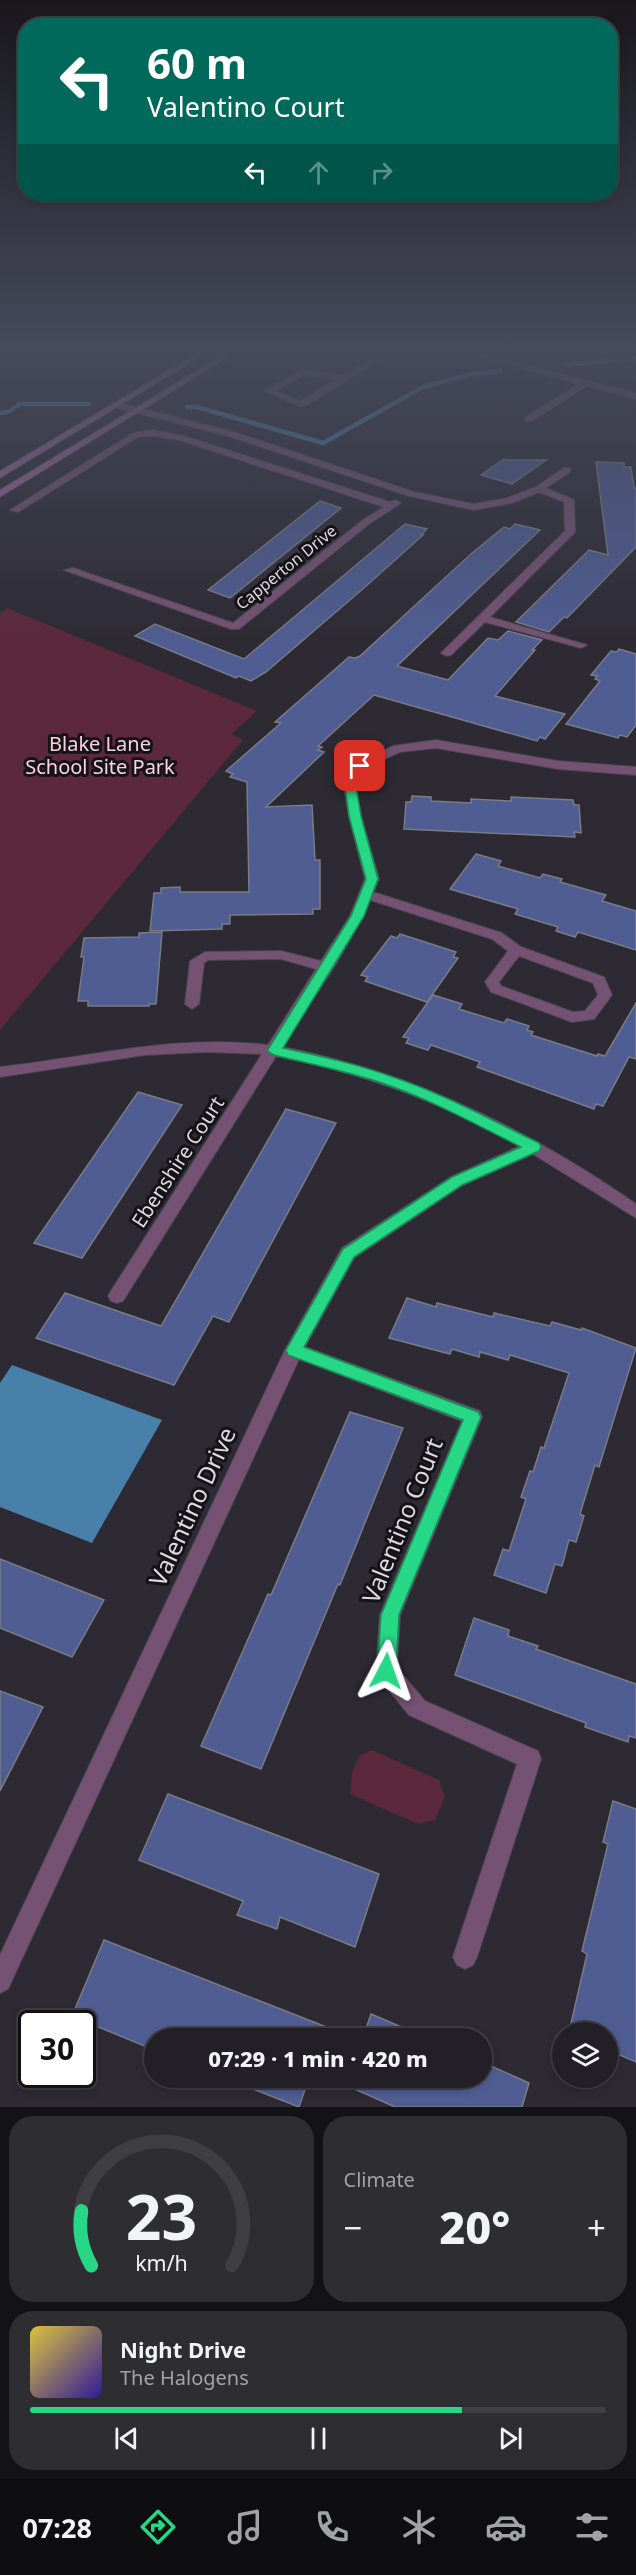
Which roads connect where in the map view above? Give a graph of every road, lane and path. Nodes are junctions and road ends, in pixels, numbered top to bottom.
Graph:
1 (48, 446) edge
2 (78, 446) edge
3 (114, 446) edge
4 (207, 446) edge
5 (268, 446) edge
6 (567, 471) dead end
7 (0, 475) edge
8 (539, 489) junction
9 (0, 494) edge
10 (412, 494) junction
11 (392, 506) junction
12 (15, 510) dead end
13 (69, 570) dead end
14 (482, 618) junction
15 (581, 645) dead end
16 (447, 653) dead end
17 (636, 771) edge
18 (366, 894) junction
19 (516, 950) junction
20 (327, 967) junction
21 (192, 1004) dead end
22 (274, 1051) junction
23 (0, 1072) edge
24 (534, 1147) junction
25 (636, 1212) edge
26 (117, 1296) dead end
27 (294, 1350) junction
28 (465, 1957) dead end
29 (0, 1981) edge

1 - 7 main road
2 - 9 main road
3 - 12 street
4 - 11 street
5 - 10 street
6 - 8 street
8 - 10 street
8 - 14 street
10 - 11 street, Capperton Drive
11 - 13 street, Capperton Drive
14 - 15 street
14 - 16 street
17 - 18 street, Ebenshire Court
18 - 19 street
18 - 20 street, Ebenshire Court
19 - 19 street
20 - 21 street
20 - 22 street, Ebenshire Court
22 - 23 street
22 - 24 street
22 - 26 street, Ebenshire Court
24 - 25 street
24 - 27 street, Valentino Drive
27 - 28 street, Valentino Court
27 - 29 street, Valentino Drive

